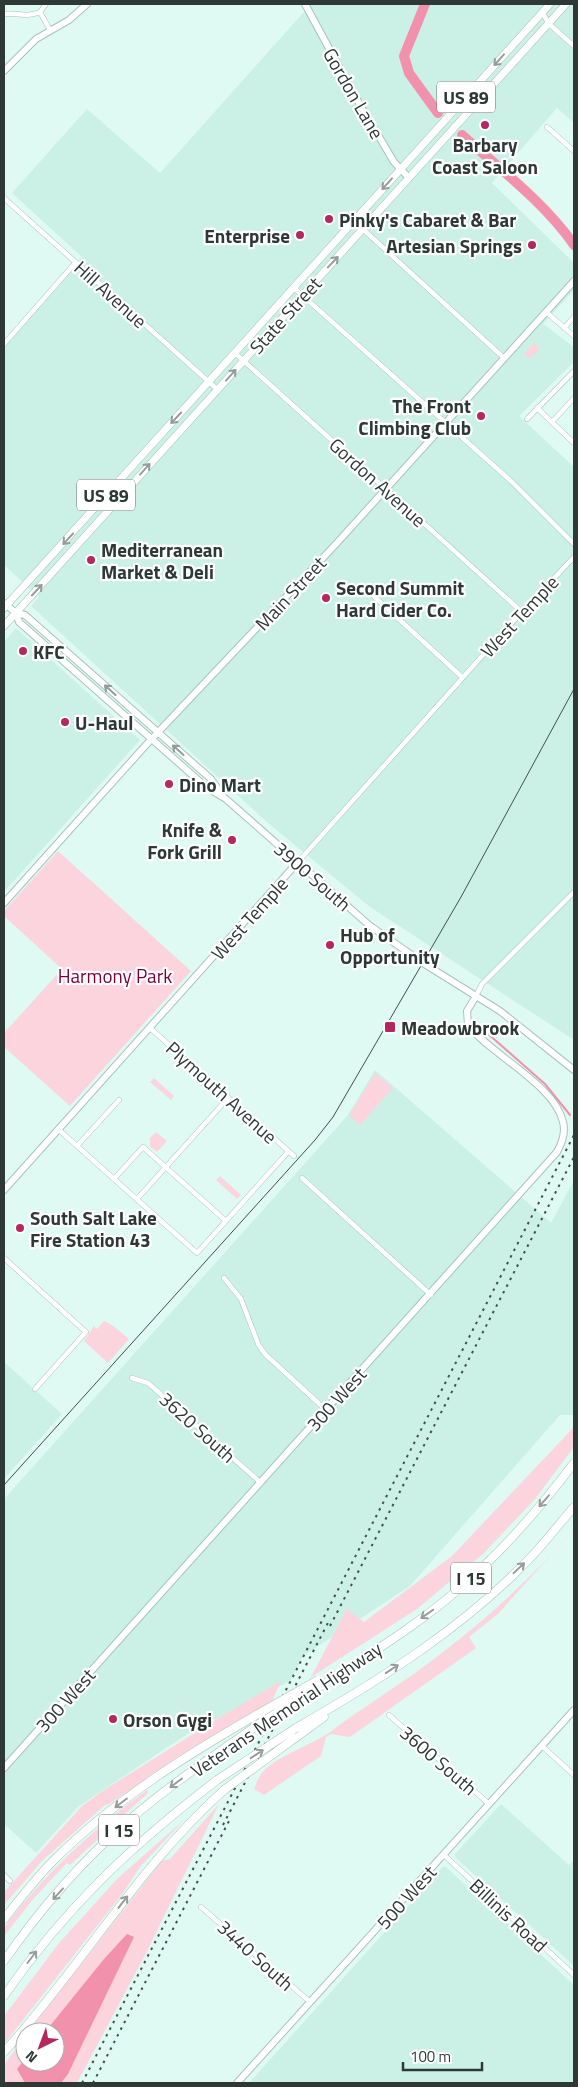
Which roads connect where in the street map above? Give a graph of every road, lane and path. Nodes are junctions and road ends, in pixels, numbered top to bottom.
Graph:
1 (46, 4) edge
2 (87, 4) edge
3 (305, 4) edge
4 (550, 4) edge
5 (566, 4) edge
6 (40, 12) junction
7 (542, 12) junction
8 (4, 14) edge
9 (549, 24) junction
10 (50, 30) junction
11 (574, 46) edge
12 (4, 71) edge
13 (547, 127) dead end
14 (574, 151) edge
15 (400, 170) junction
16 (408, 178) junction
17 (4, 198) edge
18 (354, 221) junction
19 (363, 230) junction
20 (76, 262) junction
21 (574, 281) edge
22 (294, 288) junction
23 (303, 295) junction
24 (546, 312) junction
25 (574, 317) edge
26 (564, 328) junction
27 (574, 336) edge
28 (4, 344) edge
29 (235, 353) junction
30 (504, 358) junction
31 (244, 361) junction
32 (574, 372) edge
33 (209, 382) junction
34 (218, 390) junction
35 (574, 398) edge
36 (537, 408) junction
37 (527, 419) dead end
38 (552, 422) junction
39 (445, 424) junction
40 (574, 443) edge
41 (386, 489) junction
42 (574, 544) edge
43 (574, 556) edge
44 (366, 589) dead end
45 (5, 605) edge
46 (522, 612) junction
47 (16, 613) junction
48 (4, 626) edge
49 (462, 677) junction
50 (158, 732) junction
51 (152, 738) junction
52 (226, 799) junction
53 (297, 863) junction
54 (574, 892) edge
55 (4, 903) edge
56 (476, 996) junction
57 (150, 1028) junction
58 (574, 1070) edge
59 (228, 1098) junction
60 (119, 1100) dead end
61 (58, 1129) junction
62 (77, 1146) junction
63 (288, 1152) junction
64 (294, 1156) dead end
65 (166, 1167) junction
66 (302, 1178) dead end
67 (114, 1179) junction
68 (4, 1190) edge
69 (137, 1199) junction
70 (226, 1221) junction
71 (4, 1258) edge
72 (224, 1278) dead end
73 (431, 1295) junction
74 (132, 1378) dead end
75 (35, 1389) dead end
76 (326, 1410) junction
77 (574, 1463) edge
78 (261, 1483) junction
79 (574, 1507) edge
80 (320, 1683) junction
81 (352, 1696) junction
82 (574, 1710) edge
83 (389, 1716) dead end
84 (542, 1746) junction
85 (4, 1768) edge
86 (574, 1776) edge
87 (490, 1804) junction
88 (444, 1855) junction
89 (4, 1875) edge
90 (10, 1881) dead end
91 (201, 1908) dead end
92 (4, 1919) edge
93 (4, 1961) edge
94 (574, 1975) edge
95 (4, 1996) edge
96 (310, 2002) junction
97 (12, 2043) junction
98 (4, 2052) edge
99 (4, 2056) edge
100 (237, 2083) edge

1 - 6 street
2 - 10 street
3 - 15 street, Gordon Lane
4 - 7 main road, State Street / US 89
5 - 9 main road, State Street / US 89
6 - 8 street
6 - 10 street
7 - 9 street
7 -> 15 main road, State Street / US 89
9 - 11 street
9 - 16 main road, State Street / US 89
10 - 12 street
13 - 14 street
15 - 16 street, Gordon Lane
15 -> 18 main road, State Street / US 89
16 - 19 main road, State Street / US 89
17 - 20 street, Hill Avenue
18 - 19 street
18 - 22 main road, State Street / US 89
23 -> 19 main road, State Street / US 89
19 - 30 street
20 - 28 street
20 - 33 street, Hill Avenue
21 - 24 street, Main Street
22 - 23 street
22 - 29 main road, State Street / US 89
23 - 31 main road, State Street / US 89
23 - 39 street
24 - 26 street
24 - 30 street, Main Street
25 - 26 street
26 - 27 street
29 - 31 street, Gordon Avenue
29 - 33 main road, State Street / US 89
30 - 39 street, Main Street
34 -> 31 main road, State Street / US 89
31 - 41 street, Gordon Avenue
32 - 36 street
33 - 34 street, Hill Avenue
33 -> 45 main road, State Street / US 89
47 -> 34 main road, State Street / US 89
35 - 38 street
36 - 37 street
36 - 38 street
38 - 40 street
39 - 41 street, Main Street
39 - 42 street
41 - 46 street, Gordon Avenue
41 - 50 street, Main Street
43 - 46 street, West Temple
44 - 49 street
45 - 47 street, 3900 South
46 - 49 street, West Temple
47 - 48 main road, State Street / US 89
50 -> 47 street, 3900 South
47 - 51 street, 3900 South
49 - 53 street, West Temple
50 - 51 street, Main Street
52 -> 50 street, 3900 South
51 - 52 street, 3900 South
51 - 55 street, Main Street
52 - 53 street, 3900 South
53 - 56 street, 3900 South
53 - 57 street, West Temple
54 - 56 street
56 - 58 street, 3900 South
56 - 73 street, 300 West
57 - 59 street, Plymouth Avenue
57 - 61 street, West Temple
59 - 63 street, Plymouth Avenue
59 - 65 street
60 - 62 street
61 - 62 street
61 - 68 street, West Temple
62 - 67 street
63 - 64 street, Plymouth Avenue
63 - 70 street
65 - 67 street
65 - 69 street
65 - 70 street
66 - 73 street
67 - 69 street
69 - 70 street
71 - 75 street
72 - 76 street
73 - 76 street, 300 West
74 - 78 street, 3620 South
76 - 78 street, 300 West
77 -> 80 highway, Veterans Memorial Highway / I 15
78 - 85 street, 300 West
81 -> 79 highway, Veterans Memorial Highway / I 15
80 -> 92 highway, bridge
80 -> 93 highway, Veterans Memorial Highway / I 15, bridge
95 -> 81 highway, Veterans Memorial Highway / I 15, bridge
97 -> 81 highway, bridge
82 - 84 street, 500 West
83 - 87 street, 3600 South
84 - 86 street
84 - 87 street, 500 West
87 - 88 street, 500 West
88 - 94 street, Billinis Road
88 - 96 street, 500 West
89 - 90 street
91 - 96 street, 3440 South
96 - 100 street, 500 West
97 - 98 highway
97 - 99 highway

